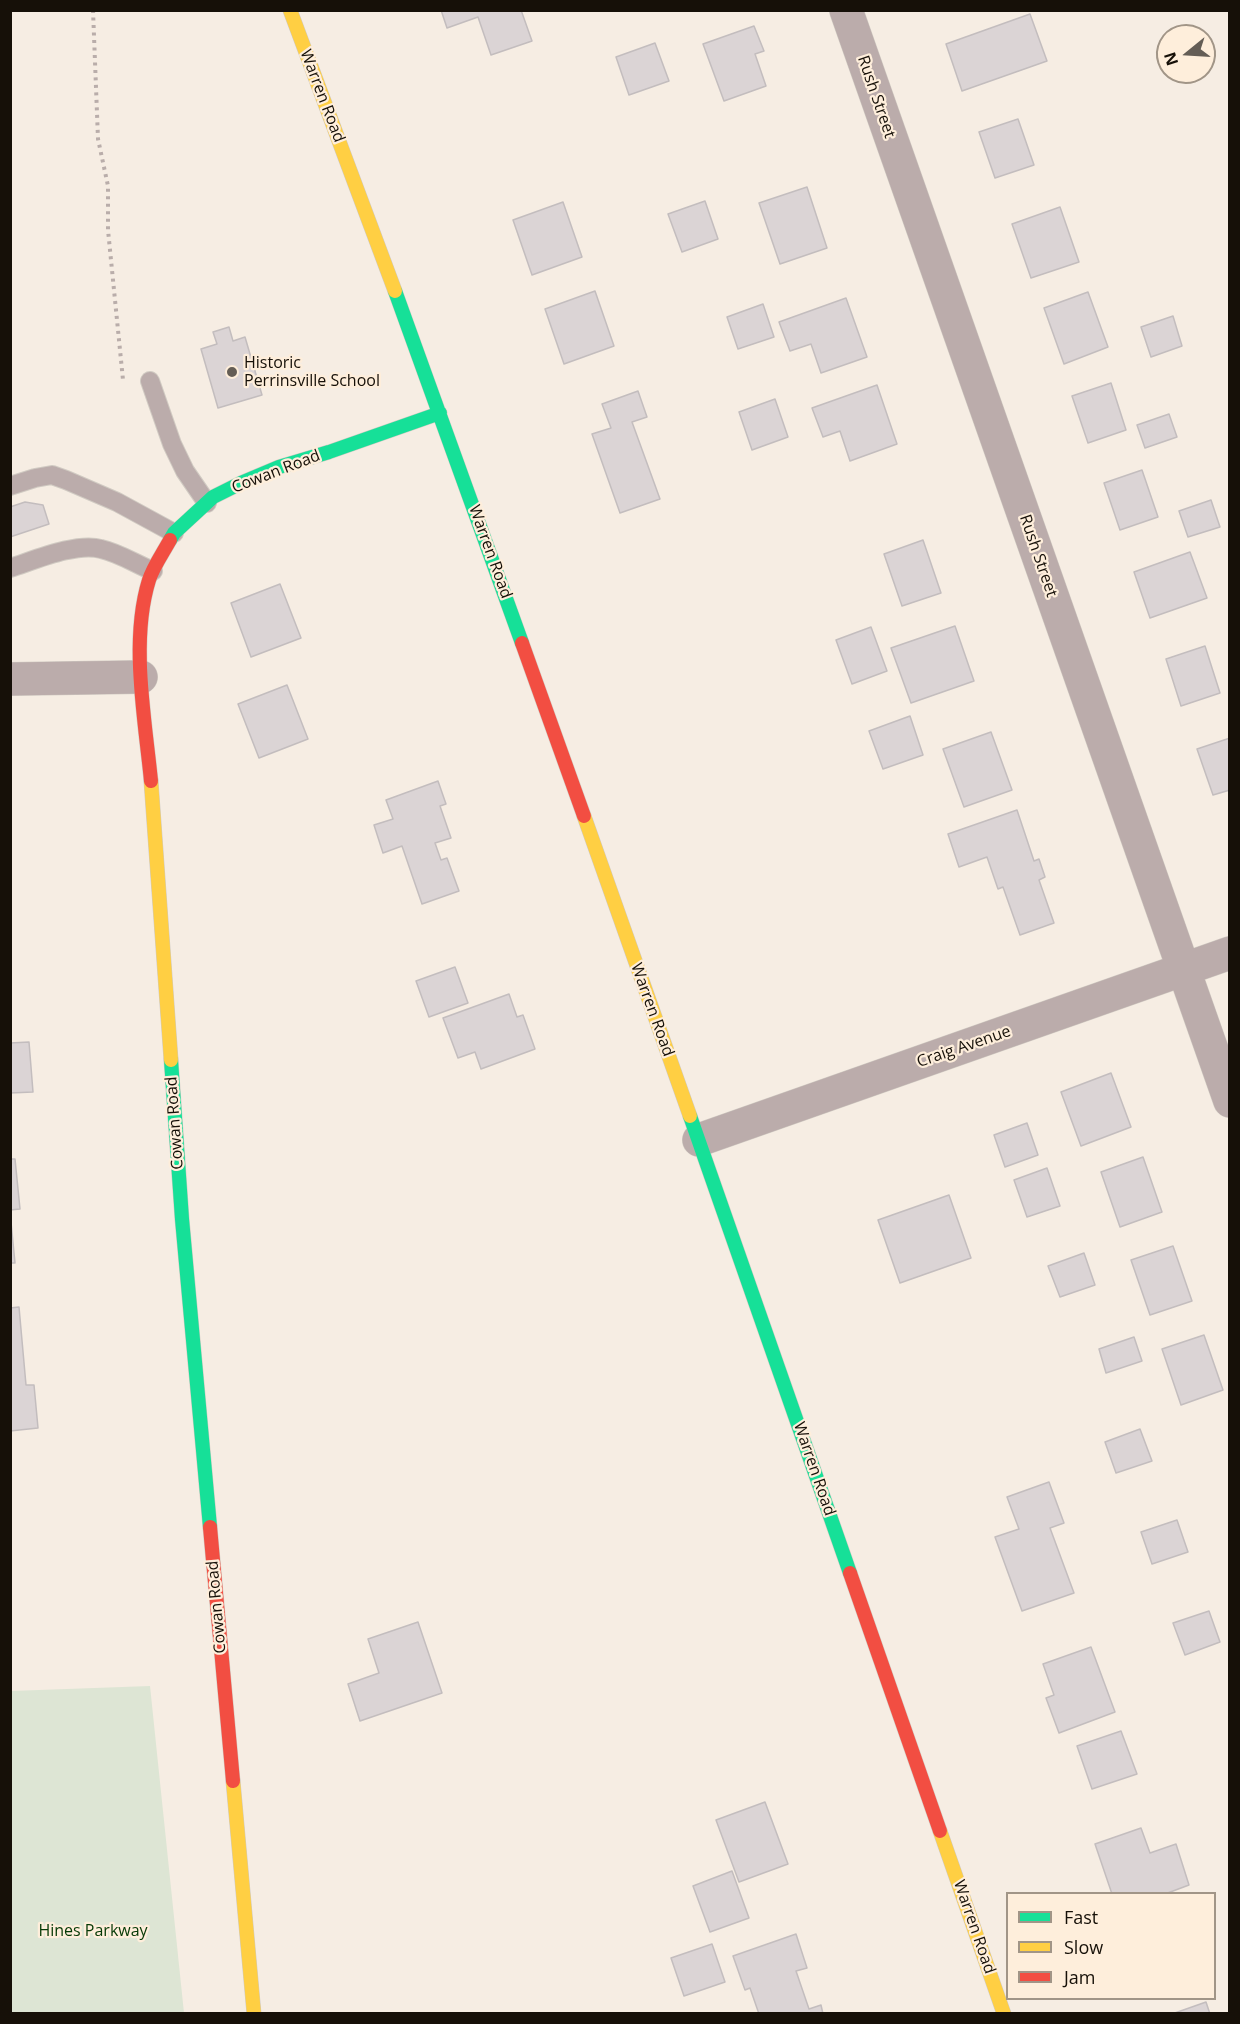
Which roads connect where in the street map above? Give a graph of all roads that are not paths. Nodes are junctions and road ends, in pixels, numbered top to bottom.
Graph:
1 (290, 10) edge
2 (846, 10) edge
3 (150, 381) dead end
4 (440, 413) junction
5 (10, 486) edge
6 (207, 503) junction
7 (174, 533) junction
8 (10, 568) edge
9 (153, 571) junction
10 (141, 677) junction
11 (10, 679) edge
12 (1230, 953) edge
13 (1184, 969) junction
14 (1230, 1101) edge
15 (699, 1140) junction
16 (254, 2013) edge
17 (1004, 2013) edge

1 - 4 main road, Warren Road
2 - 13 street, Rush Street
3 - 6 lane
4 - 6 main road, Cowan Road
4 - 15 main road, Warren Road
5 - 7 lane
6 - 7 main road, Cowan Road
7 - 9 main road, Cowan Road
8 - 9 lane
9 - 10 main road, Cowan Road
10 - 11 street
10 - 16 main road, Cowan Road
12 - 13 street, Craig Avenue
13 - 14 street, Rush Street
13 - 15 street, Craig Avenue
15 - 17 main road, Warren Road

